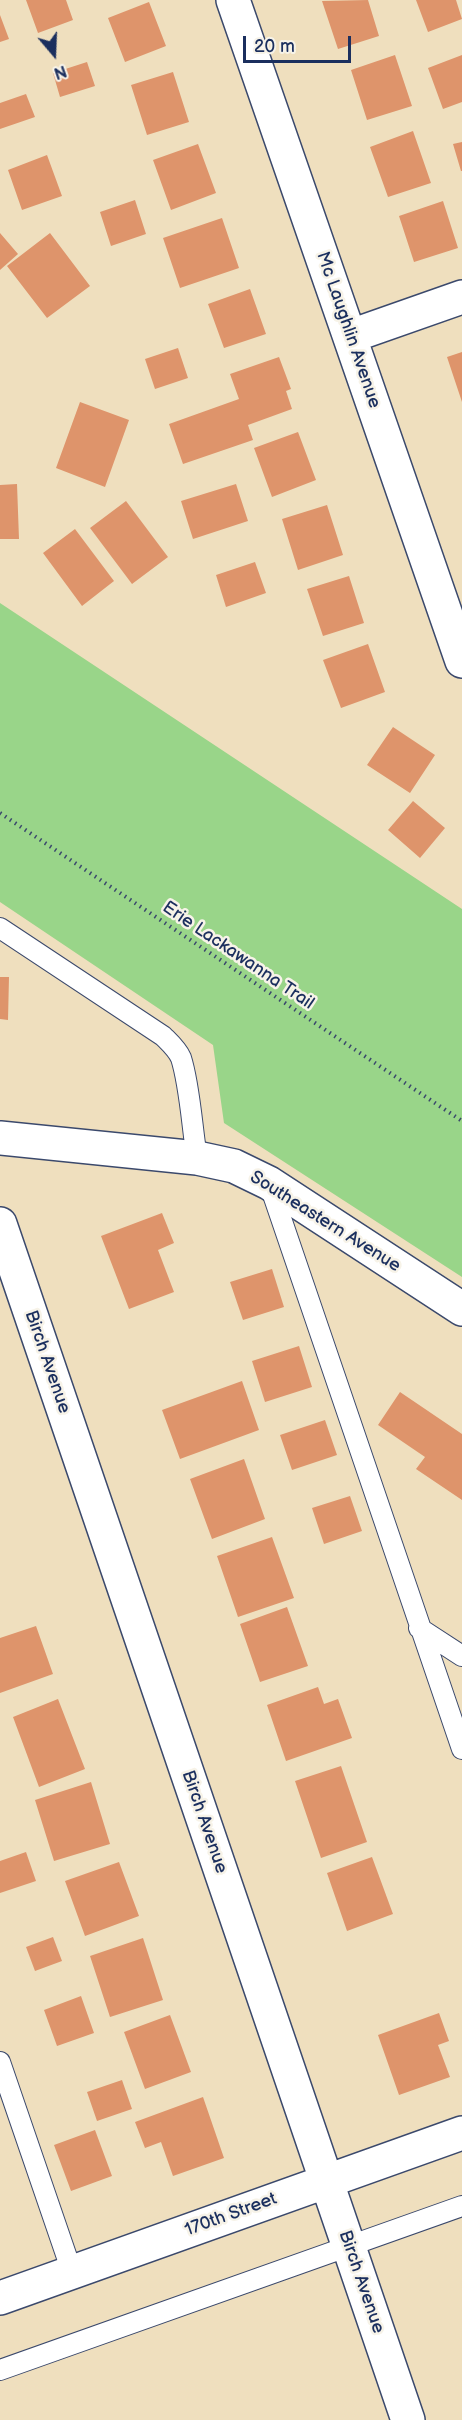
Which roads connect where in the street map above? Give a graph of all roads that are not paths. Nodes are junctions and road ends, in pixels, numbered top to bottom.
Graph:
1 (233, 0) edge
2 (462, 297) edge
3 (351, 336) junction
4 (462, 661) edge
5 (0, 928) edge
6 (0, 1138) edge
7 (196, 1158) junction
8 (269, 1183) junction
9 (0, 1224) edge
10 (462, 1309) edge
11 (419, 1628) junction
12 (462, 1656) edge
13 (462, 1749) edge
14 (0, 2062) edge
15 (462, 2133) edge
16 (326, 2181) junction
17 (462, 2206) edge
18 (348, 2246) junction
19 (72, 2272) junction
20 (0, 2298) edge
21 (0, 2370) edge
22 (408, 2420) edge

1 - 3 street, Mc Laughlin Avenue
2 - 3 street
3 - 4 street, Mc Laughlin Avenue
5 - 7 lane
6 - 7 street, Southeastern Avenue
7 - 8 street, Southeastern Avenue
8 - 10 street, Southeastern Avenue
8 - 11 lane
9 - 16 street, Birch Avenue
11 - 12 lane
11 - 13 lane
14 - 19 lane
15 - 16 street, 170th Street
16 - 18 street, Birch Avenue
16 - 19 street, 170th Street
17 - 18 lane
18 - 21 lane
18 - 22 street, Birch Avenue
19 - 20 street, 170th Street

